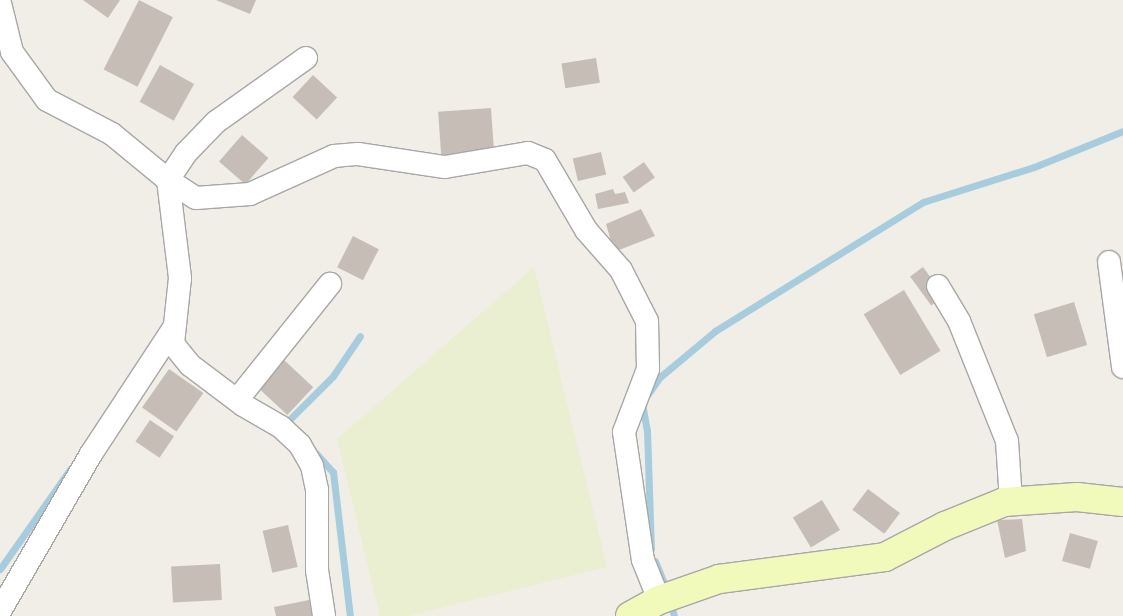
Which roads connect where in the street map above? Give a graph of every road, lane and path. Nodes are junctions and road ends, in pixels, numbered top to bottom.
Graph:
1 (0, 3) edge
2 (306, 58) dead end
3 (172, 173) junction
4 (1108, 262) dead end
5 (330, 284) dead end
6 (938, 286) dead end
7 (173, 329) junction
8 (1123, 367) edge
9 (240, 396) junction
10 (1011, 502) junction
11 (1123, 502) edge
12 (659, 600) junction
13 (0, 612) edge
14 (324, 616) edge
15 (630, 616) edge

1 - 3 street
2 - 3 street
3 - 7 street
3 - 12 street
4 - 8 street
5 - 9 street
6 - 10 street
7 - 9 street
7 - 13 street
9 - 14 street
10 - 11 main road
10 - 12 main road
12 - 15 main road

